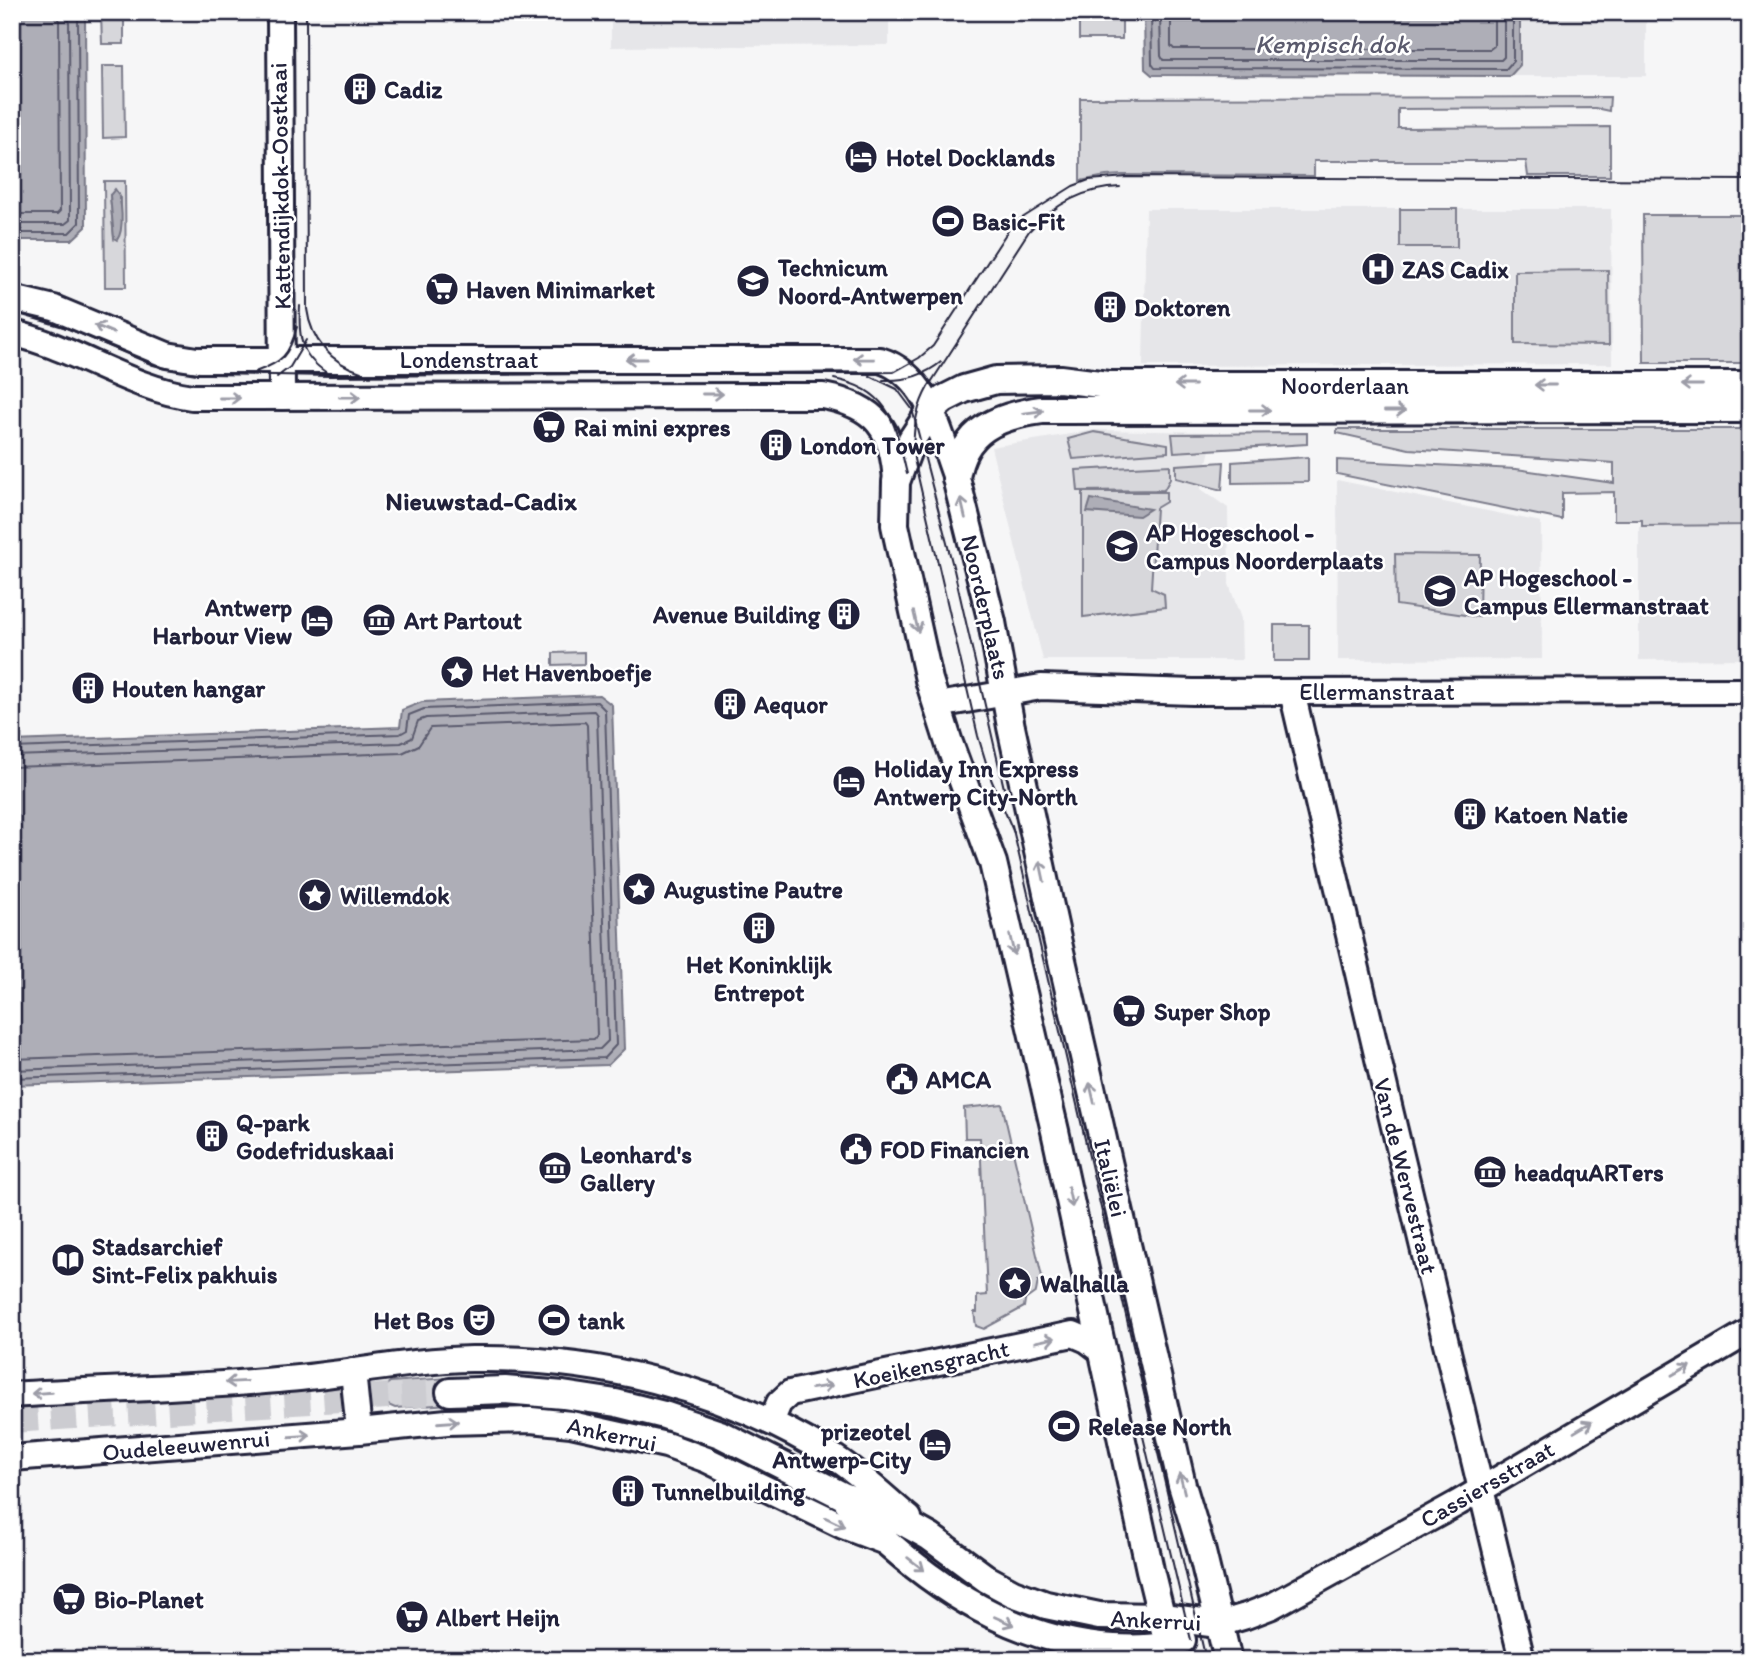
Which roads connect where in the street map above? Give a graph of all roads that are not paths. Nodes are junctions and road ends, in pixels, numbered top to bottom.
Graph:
1 (279, 12) edge
2 (12, 298) edge
3 (12, 332) edge
4 (282, 360) junction
5 (1750, 385) edge
6 (282, 397) junction
7 (1625, 397) junction
8 (933, 401) junction
9 (1750, 409) edge
10 (883, 426) junction
11 (971, 438) junction
12 (912, 439) junction
13 (942, 442) junction
14 (956, 478) junction
15 (896, 482) junction
16 (1750, 691) edge
17 (1292, 692) junction
18 (1006, 693) junction
19 (938, 705) junction
20 (1750, 1331) edge
21 (1103, 1352) junction
22 (353, 1371) junction
23 (450, 1392) tunnel mouth
24 (12, 1395) edge
25 (771, 1422) junction
26 (359, 1432) junction
27 (12, 1458) edge
28 (1482, 1488) junction
29 (843, 1496) junction
30 (930, 1537) junction
31 (888, 1543) junction
32 (1150, 1570) junction
33 (1099, 1616) junction
34 (1162, 1617) junction
35 (1219, 1624) junction
36 (1171, 1653) edge
37 (1228, 1660) edge
38 (1522, 1660) edge

1 - 4 street, Kattendijkdok-Oostkaai
4 -> 2 street, Londenstraat
3 -> 6 street, Londenstraat
4 - 6 street, Kattendijkdok-Oostkaai
8 -> 4 street, Londenstraat
5 -> 7 main road, Noorderlaan
6 -> 10 street, Londenstraat
7 -> 8 main road, Noorderlaan
7 - 9 main road, Noorderlaan
11 -> 7 main road, Noorderlaan
8 - 12 main road
8 - 13 street
10 - 12 street, Londenstraat
10 - 15 street
11 - 13 street, Noorderlaan
11 - 14 main road
12 - 13 street, Noorderlaan
12 - 15 main road
13 - 14 street
18 -> 14 main road, Noorderplaats
15 -> 19 main road
16 - 17 street, Ellermanstraat
17 - 18 street, Ellermanstraat
17 - 28 street, Van de Wervestraat
18 - 19 street, Noorderplaats
35 -> 18 main road, Italiëlei
19 -> 21 main road, Italiëlei
28 -> 20 street, Cassiersstraat
25 -> 21 street, Koeikensgracht
21 - 32 main road, Italiëlei
22 -> 24 street
22 - 25 street
22 - 26 street
23 - 29 main road, Ankerrui
25 - 30 street
27 -> 26 street, Oudeleeuwenrui
26 -> 31 street, Ankerrui
28 - 35 street, Cassiersstraat
28 - 38 street, Van de Wervestraat
29 - 30 main road, Ankerrui
29 - 31 main road, Ankerrui
30 - 33 main road, Ankerrui
31 -> 36 main road, Ankerrui
32 - 33 main road
32 - 34 main road, Italiëlei
33 - 34 main road, Ankerrui
34 - 35 main road, Ankerrui
34 - 36 main road, Italiëlei
35 - 36 main road, Ankerrui
35 - 37 main road, Italiëlei

